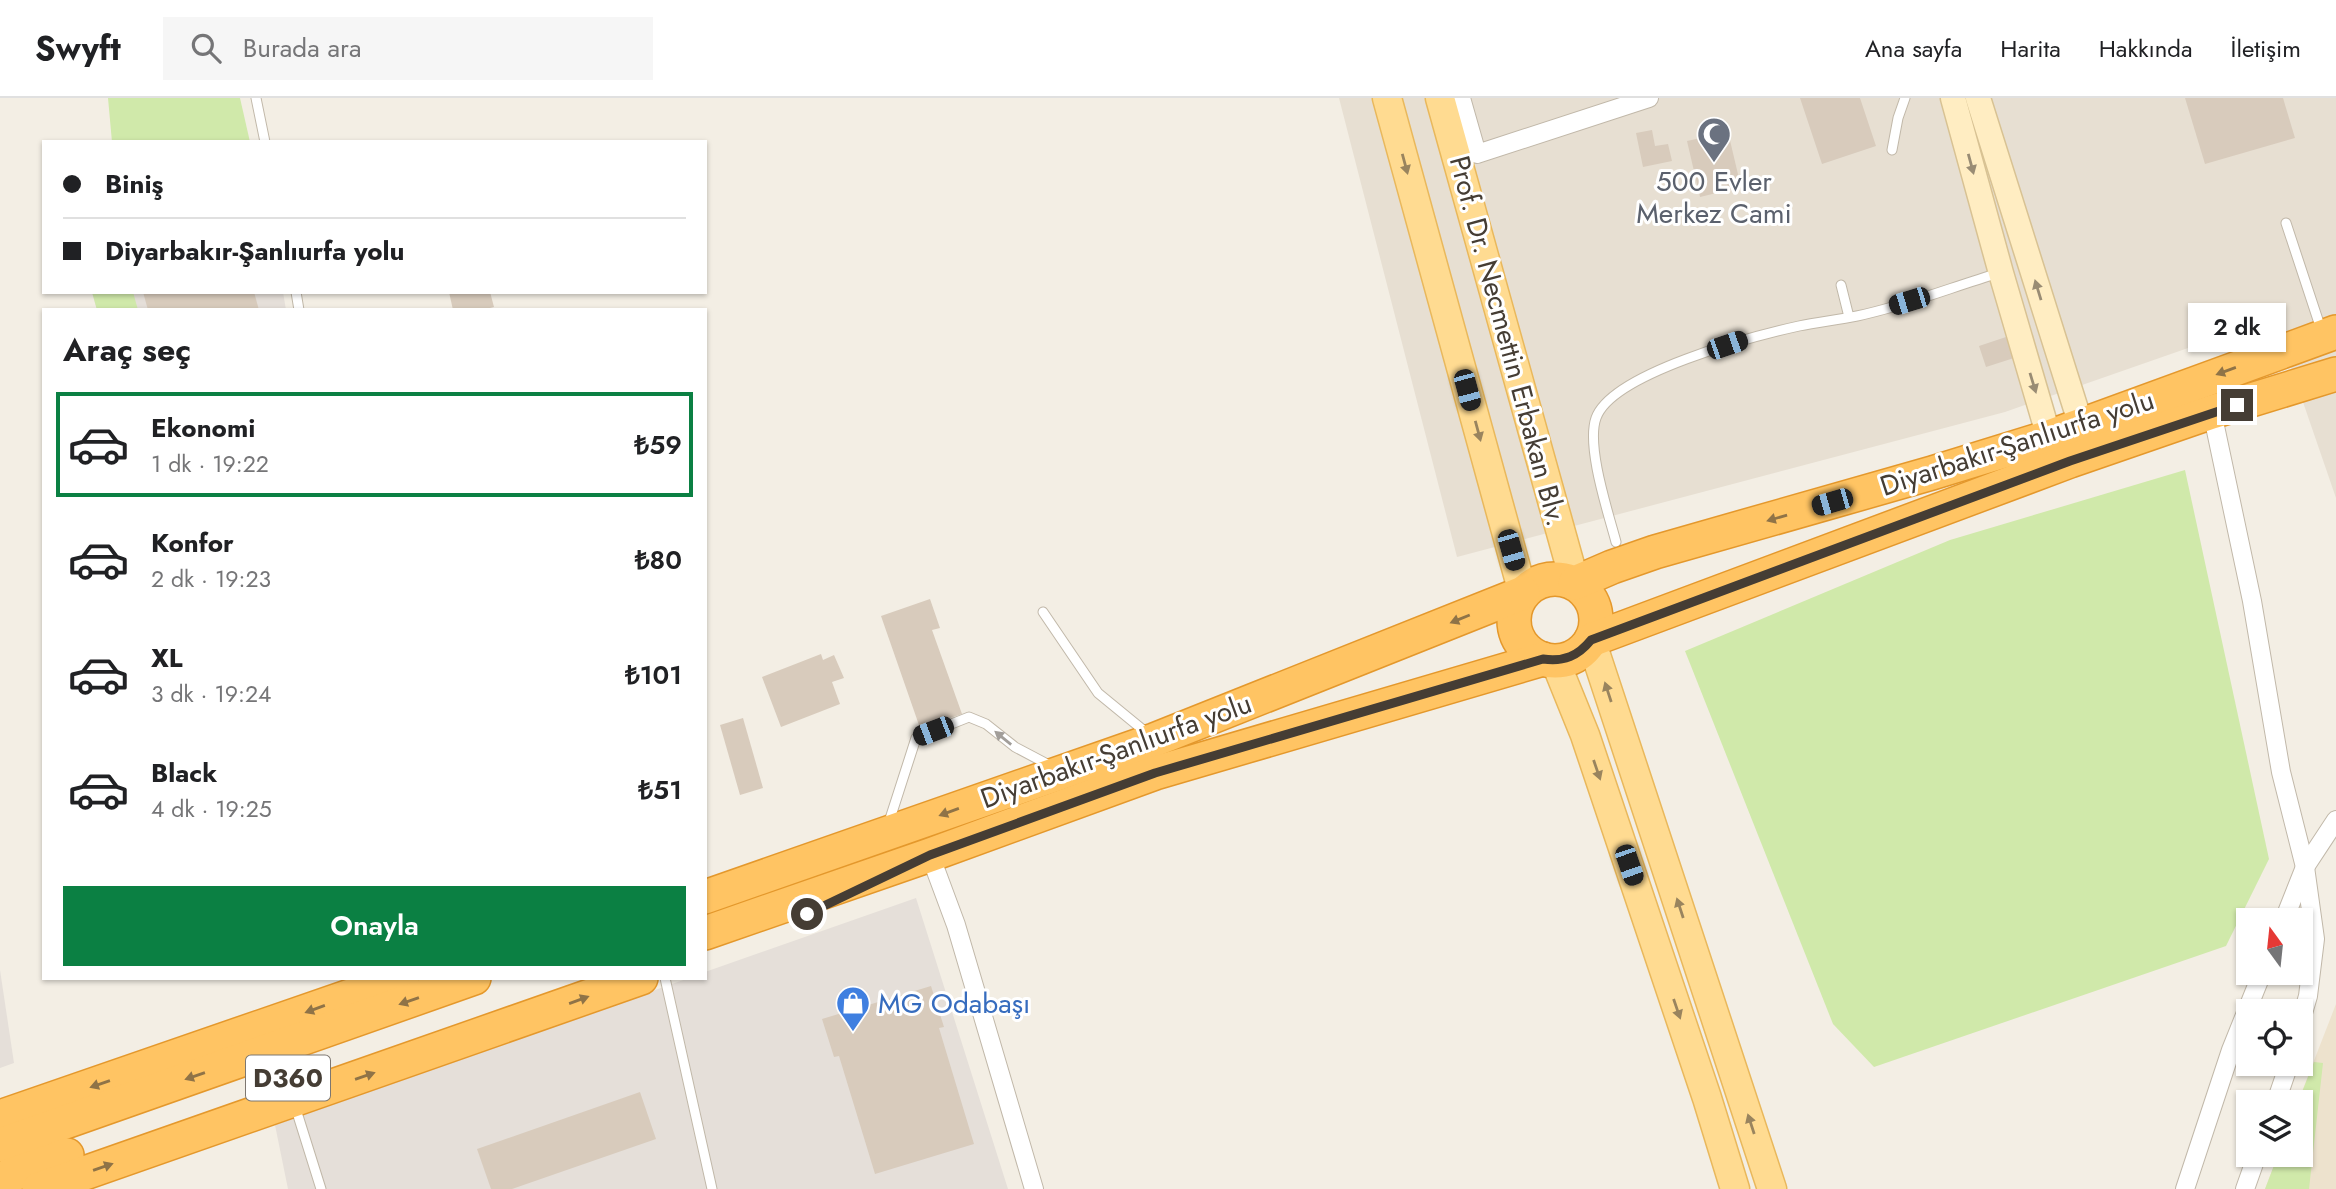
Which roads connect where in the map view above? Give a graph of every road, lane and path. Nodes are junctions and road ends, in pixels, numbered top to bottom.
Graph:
1 (256, 98) edge
2 (1387, 98) edge
3 (1440, 98) edge
4 (1461, 98) edge
5 (1649, 98) edge
6 (1905, 98) edge
7 (1953, 98) edge
8 (1978, 98) edge
9 (265, 140) edge
10 (1892, 150) dead end
11 (2287, 223) dead end
12 (2001, 273) junction
13 (1841, 285) dead end
14 (1849, 317) junction
15 (2331, 325) edge
16 (2327, 381) edge
17 (2212, 412) junction
18 (2081, 425) junction
19 (2049, 437) junction
20 (1616, 542) dead end
21 (1575, 583) junction
22 (1523, 593) junction
23 (1043, 612) dead end
24 (1591, 640) junction
25 (1549, 660) junction
26 (1154, 740) junction
27 (1062, 772) junction
28 (2336, 820) edge
29 (875, 838) junction
30 (930, 855) junction
31 (2305, 867) junction
32 (707, 875) edge
33 (707, 896) edge
34 (2289, 908) edge
35 (707, 932) edge
36 (707, 953) edge
37 (396, 980) edge
38 (468, 980) edge
39 (569, 980) edge
40 (635, 980) edge
41 (665, 980) edge
42 (2257, 985) edge
43 (2307, 999) edge
44 (293, 1101) junction
45 (0, 1118) edge
46 (0, 1144) edge
47 (2253, 1167) edge
48 (0, 1179) edge
49 (39, 1189) edge
50 (321, 1189) edge
51 (712, 1189) edge
52 (1034, 1189) edge
53 (1735, 1189) edge
54 (1772, 1189) edge
55 (2185, 1189) edge
56 (2245, 1189) edge

1 - 9 lane
2 -> 22 main road, Prof. Dr. Necmettin Erbakan Blv.
3 - 21 main road, Prof. Dr. Necmettin Erbakan Blv.
4 - 5 street
6 - 10 lane
7 -> 12 street
18 -> 8 street
11 - 15 lane
12 - 14 lane
12 -> 19 street
13 - 14 lane
14 - 20 lane
15 -> 18 highway, Diyarbakır-Şanlıurfa yolu
16 - 17 highway, Diyarbakır-Şanlıurfa yolu
17 - 24 highway, Diyarbakır-Şanlıurfa yolu
17 - 31 street
18 - 19 highway, Diyarbakır-Şanlıurfa yolu
19 -> 21 highway, Diyarbakır-Şanlıurfa yolu
21 - 22 highway
21 - 24 highway
22 - 25 highway
22 -> 26 highway, Diyarbakır-Şanlıurfa yolu
23 - 26 lane
24 - 25 highway
54 -> 24 main road
25 - 30 highway, Diyarbakır-Şanlıurfa yolu
25 -> 53 main road
26 - 27 highway, Diyarbakır-Şanlıurfa yolu
27 -> 29 highway, Diyarbakır-Şanlıurfa yolu
27 -> 29 lane
28 - 31 street
29 - 32 highway
29 - 33 highway, Diyarbakır-Şanlıurfa yolu
30 - 35 highway, Diyarbakır-Şanlıurfa yolu
30 - 36 highway
30 - 52 street
31 - 34 street
31 - 43 street
37 -> 45 highway
38 -> 46 highway, D360
39 - 48 highway, D360
44 -> 40 highway
41 - 51 lane
42 - 55 street
49 -> 44 highway
44 - 50 lane
47 - 56 street

